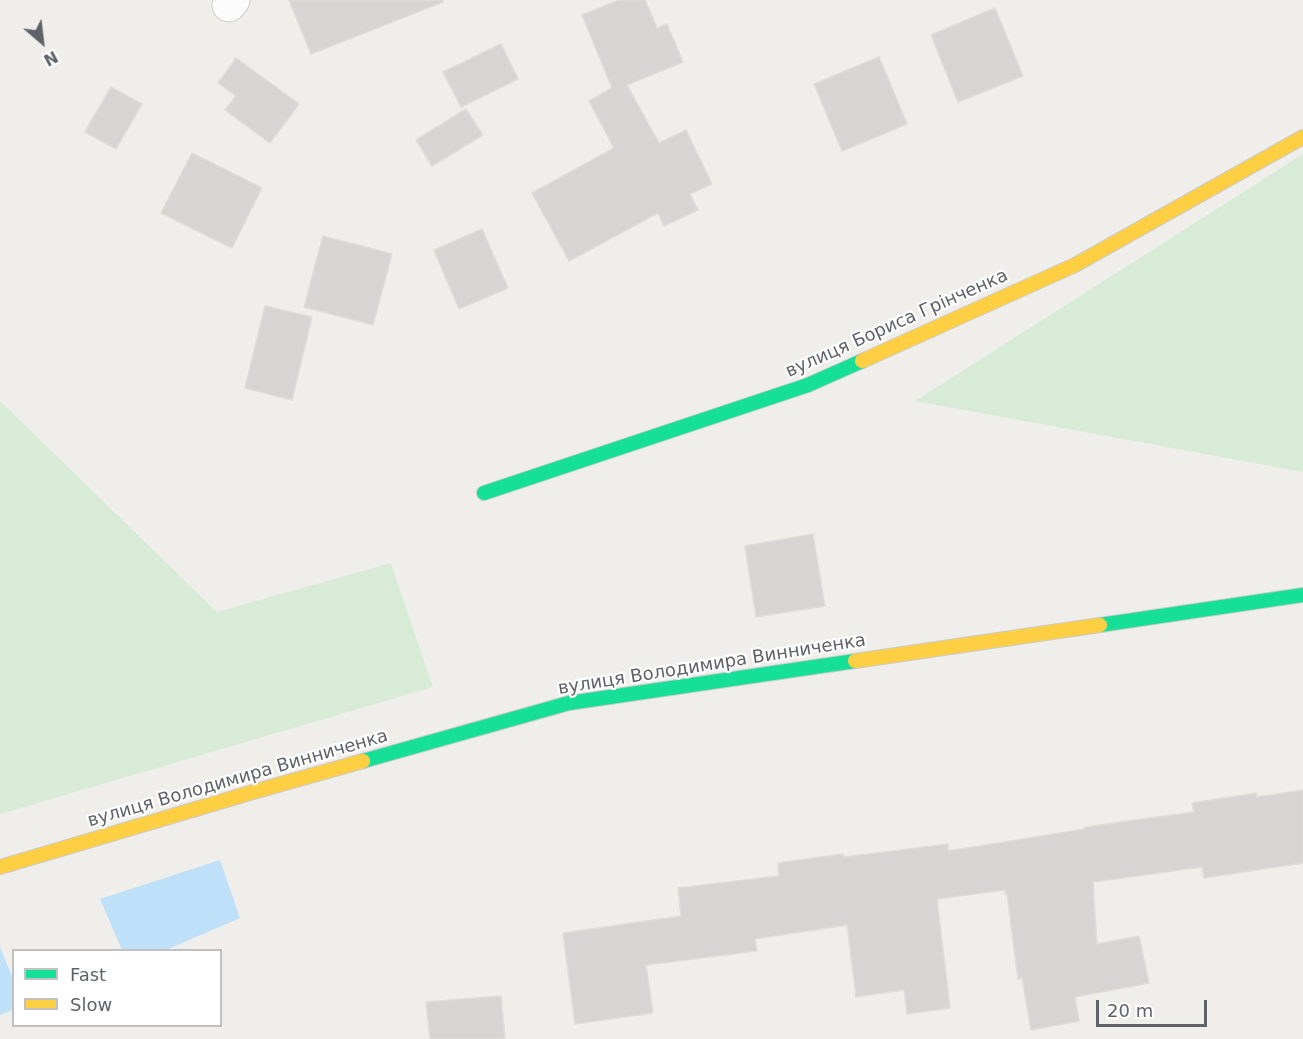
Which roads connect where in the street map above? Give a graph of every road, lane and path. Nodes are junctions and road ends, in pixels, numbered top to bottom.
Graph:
1 (1303, 137) edge
2 (484, 494) dead end
3 (1303, 595) edge
4 (0, 867) edge

1 - 2 street, вулиця Бориса Грінченка
3 - 4 street, вулиця Володимира Винниченка

